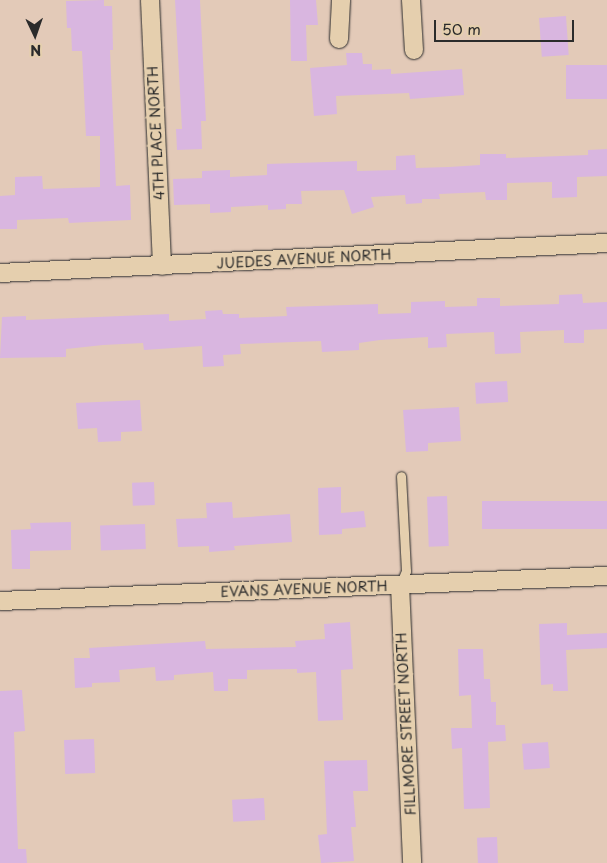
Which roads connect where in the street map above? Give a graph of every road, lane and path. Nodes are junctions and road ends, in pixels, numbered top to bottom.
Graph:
1 (150, 0) edge
2 (341, 0) edge
3 (411, 0) edge
4 (339, 39) dead end
5 (414, 50) dead end
6 (607, 243) edge
7 (162, 266) junction
8 (0, 274) edge
9 (401, 476) dead end
10 (607, 576) edge
11 (400, 585) junction
12 (0, 601) edge
13 (412, 863) edge

1 - 7 street, 4TH PLACE NORTH
2 - 4 street
3 - 5 street
6 - 7 street, JUEDES AVENUE NORTH
7 - 8 street, JUEDES AVENUE NORTH
9 - 11 lane
10 - 11 street, EVANS AVENUE NORTH
11 - 12 street, EVANS AVENUE NORTH
11 - 13 street, FILLMORE STREET NORTH

